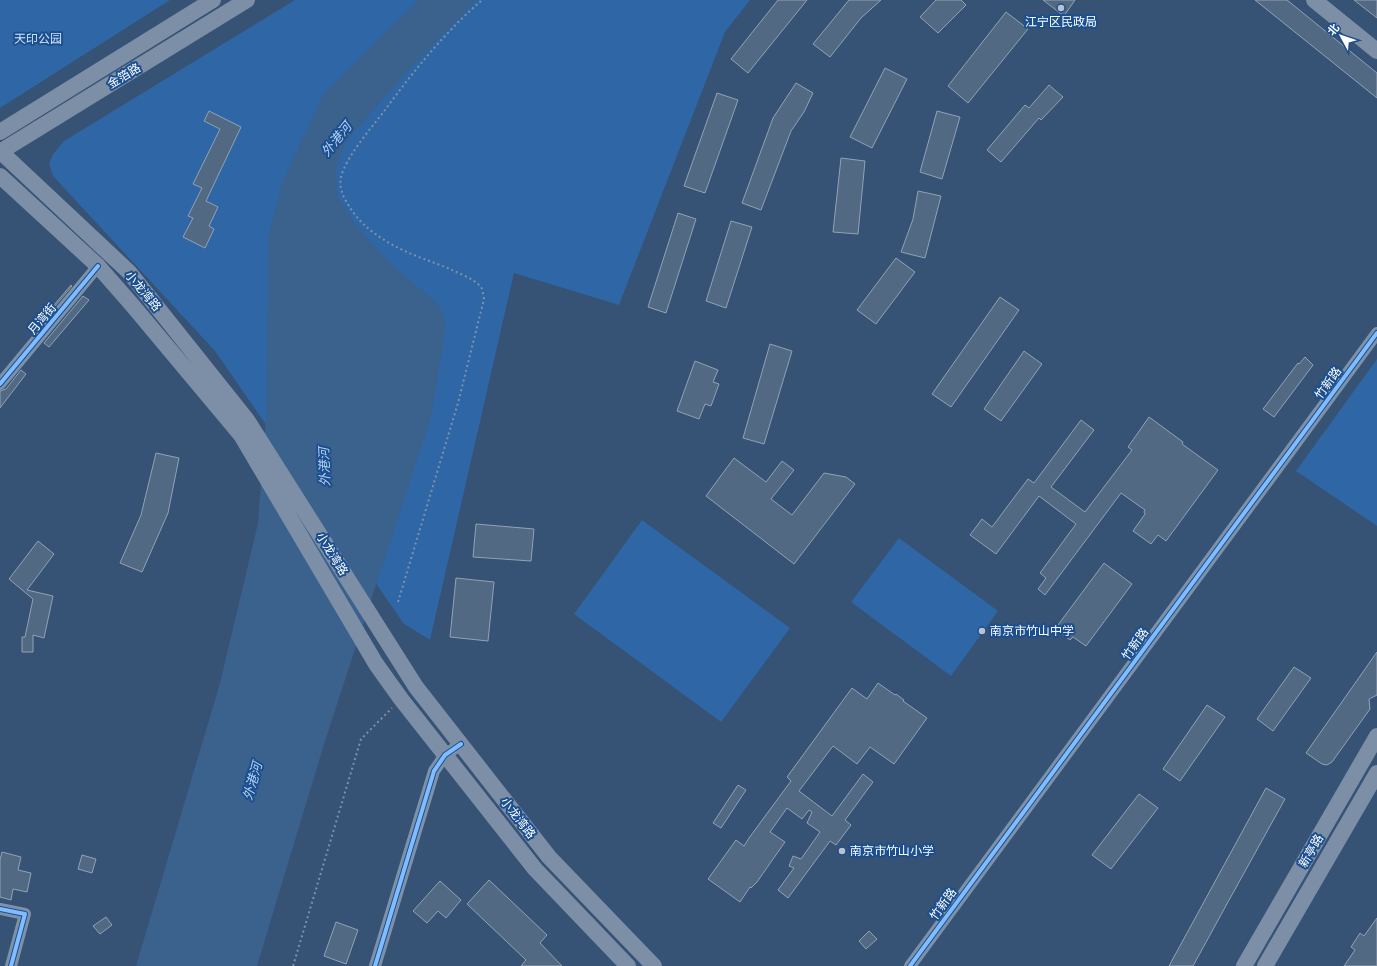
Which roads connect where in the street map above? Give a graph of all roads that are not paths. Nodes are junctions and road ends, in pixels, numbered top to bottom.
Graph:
1 (213, 0) edge
2 (247, 0) edge
3 (1314, 0) edge
4 (1377, 51) edge
5 (0, 132) edge
6 (0, 151) edge
7 (0, 176) edge
8 (98, 266) junction
9 (1377, 334) edge
10 (0, 384) edge
11 (1377, 736) edge
12 (460, 744) junction
13 (445, 755) junction
14 (1377, 773) edge
15 (0, 909) edge
16 (11, 966) edge
17 (375, 966) edge
18 (628, 966) edge
19 (654, 966) edge
20 (910, 966) edge
21 (1244, 966) edge
22 (1265, 966) edge

1 - 5 main road, 金箔路
2 - 6 main road, 金箔路
3 - 4 main road
6 - 12 main road, 小龙湾路
7 - 8 main road, 小龙湾路
8 - 10 street, 月湾街
8 - 13 main road, 小龙湾路
9 - 20 street, 竹新路
11 - 21 main road, 新亭路
12 - 13 street
12 - 19 main road, 小龙湾路
13 - 17 street
13 - 18 main road, 小龙湾路
14 - 22 main road, 新亭路
15 - 16 street

